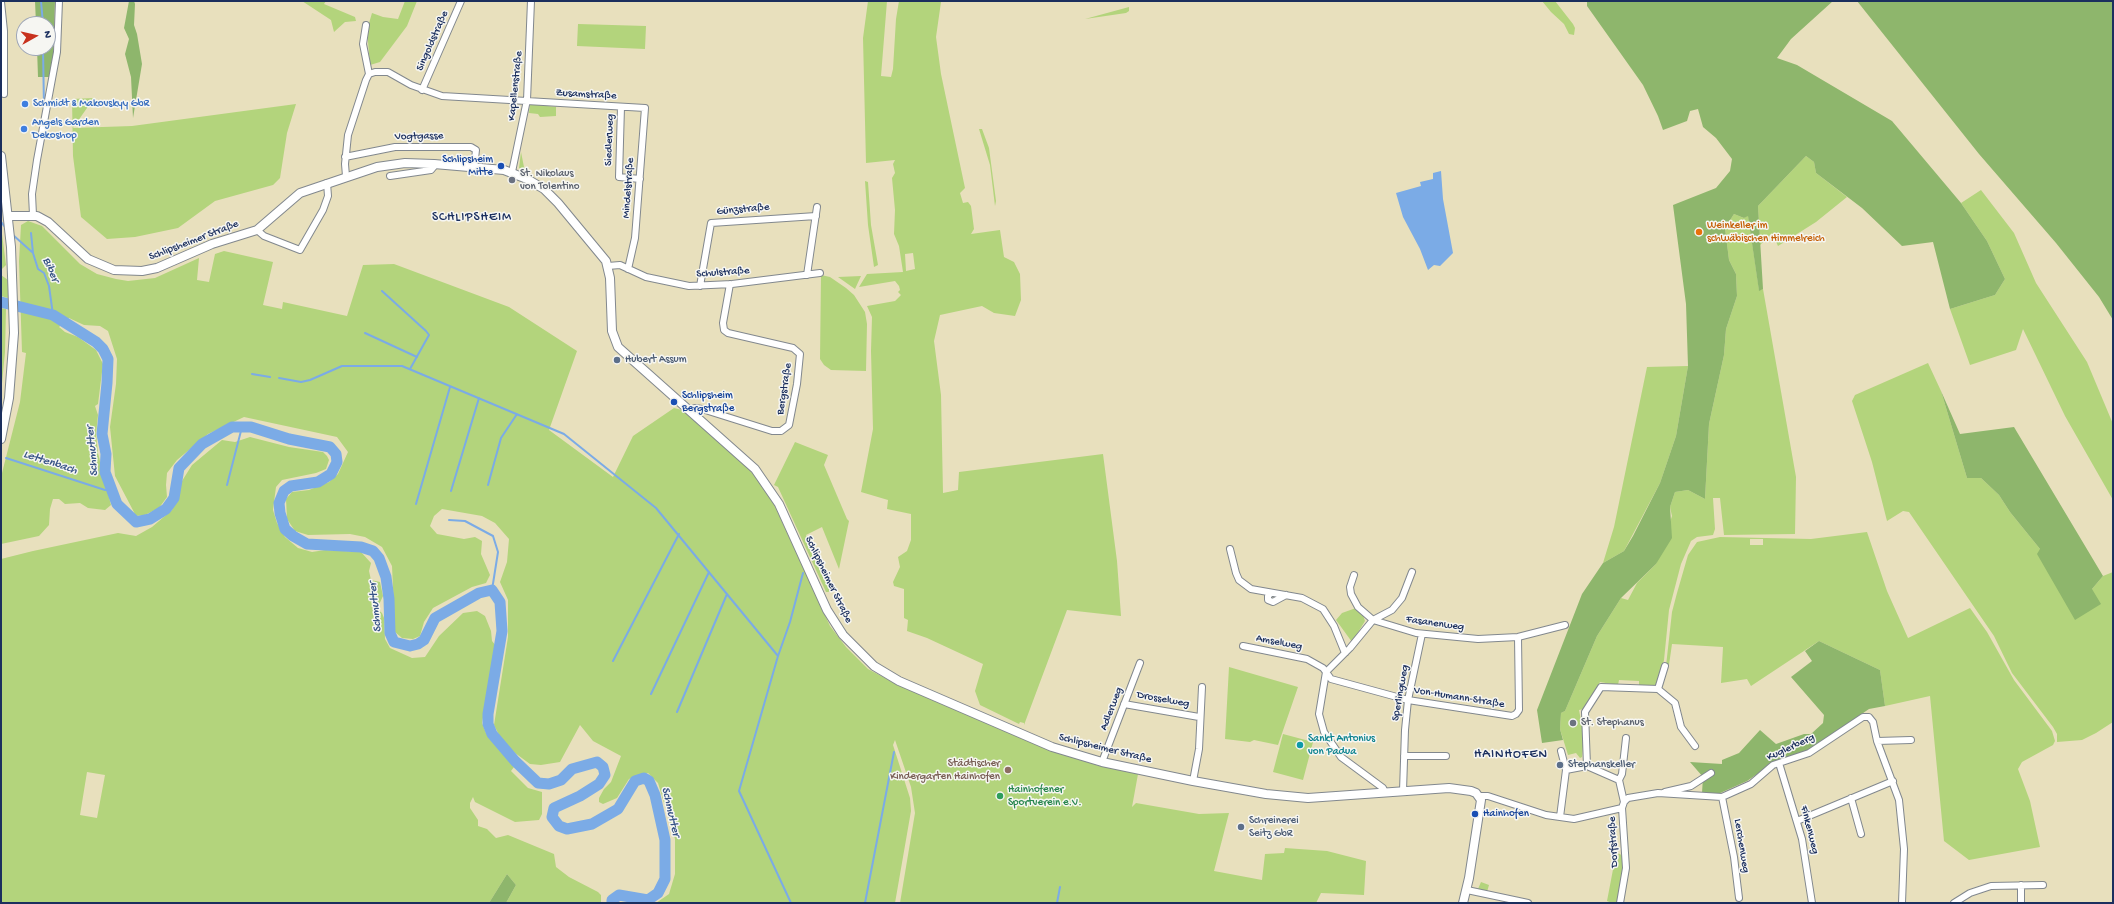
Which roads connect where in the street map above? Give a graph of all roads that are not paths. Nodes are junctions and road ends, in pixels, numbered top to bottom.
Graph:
1 (59, 1) edge
2 (461, 1) edge
3 (531, 1) edge
4 (1, 2) edge
5 (2, 14) edge
6 (366, 25) dead end
7 (370, 74) junction
8 (422, 90) junction
9 (4, 94) dead end
10 (527, 100) junction
11 (621, 106) junction
12 (645, 108) joint
13 (1, 156) edge
14 (345, 157) junction
15 (436, 164) junction
16 (474, 168) junction
17 (512, 172) junction
18 (346, 176) junction
19 (390, 176) dead end
20 (640, 179) junction
21 (327, 183) junction
22 (817, 206) dead end
23 (33, 215) junction
24 (816, 216) junction
25 (8, 218) junction
26 (257, 230) junction
27 (608, 266) junction
28 (628, 269) junction
29 (820, 273) dead end
30 (807, 275) junction
31 (730, 284) junction
32 (700, 286) junction
33 (689, 410) junction
34 (1, 439) edge
35 (1230, 549) dead end
36 (1412, 572) dead end
37 (1354, 575) dead end
38 (1373, 620) junction
39 (1565, 625) dead end
40 (1422, 634) junction
41 (1518, 637) junction
42 (1244, 646) dead end
43 (1345, 653) junction
44 (1140, 663) dead end
45 (1665, 666) dead end
46 (1326, 672) junction
47 (1202, 687) dead end
48 (1658, 689) junction
49 (1408, 700) junction
50 (1124, 704) junction
51 (1199, 717) junction
52 (1626, 738) dead end
53 (1911, 740) dead end
54 (1877, 741) junction
55 (1694, 746) dead end
56 (1561, 751) dead end
57 (1404, 756) junction
58 (1446, 756) dead end
59 (1102, 762) junction
60 (1779, 763) junction
61 (1587, 766) junction
62 (1566, 770) junction
63 (1711, 773) dead end
64 (1619, 780) junction
65 (1193, 781) junction
66 (1893, 781) junction
67 (1403, 791) junction
68 (1385, 792) junction
69 (1658, 793) junction
70 (1479, 796) junction
71 (1722, 797) junction
72 (1851, 798) junction
73 (1623, 805) junction
74 (1560, 817) junction
75 (1797, 821) junction
76 (1861, 834) dead end
77 (2021, 885) junction
78 (2043, 885) dead end
79 (1466, 890) junction
80 (1739, 898) dead end
81 (1463, 903) edge
82 (1528, 903) edge
83 (1620, 903) edge
84 (1812, 903) edge
85 (1902, 903) edge
86 (1954, 903) edge
87 (2021, 903) edge

1 - 23 street
2 - 8 street, Singoldstraße
3 - 10 street, Kapellenstraße
4 - 5 street
5 - 9 street
6 - 7 street
7 - 8 street, Zusamstraße
7 - 14 street
8 - 10 street, Zusamstraße
10 - 11 street, Zusamstraße
10 - 17 street, Kapellenstraße
11 - 12 street, Zusamstraße
11 - 20 street, Siedlerweg
12 - 20 street, Mindelstraße
13 - 25 street
14 - 16 street, Vogtgasse
14 - 18 street
15 - 16 street, Schlipsheimer Straße
15 - 18 street, Schlipsheimer Straße
15 - 19 street
16 - 17 street, Schlipsheimer Straße
17 - 27 street, Schlipsheimer Straße
18 - 21 street, Schlipsheimer Straße
20 - 28 street, Mindelstraße
21 - 26 street, Schlipsheimer Straße
21 - 26 street
22 - 24 street
23 - 25 street
23 - 26 street, Schlipsheimer Straße
24 - 30 street
24 - 32 street, Günzstraße
25 - 34 street
27 - 28 street, Schulstraße
27 - 33 street, Schlipsheimer Straße
28 - 32 street, Schulstraße
29 - 30 street, Schulstraße
30 - 31 street, Schulstraße
31 - 32 street, Schulstraße
31 - 33 street, Bergstraße
33 - 59 street, Schlipsheimer Straße
35 - 43 street
36 - 38 street
37 - 38 street
38 - 40 street, Fasanenweg
38 - 43 street
39 - 41 street, Fasanenweg
40 - 41 street, Fasanenweg
40 - 49 street, Sperlingweg
41 - 49 street, Von-Humann-Straße
42 - 46 street, Amselweg
43 - 46 street
44 - 50 street, Adlerweg
45 - 48 street
46 - 49 street, Von-Humann-Straße
46 - 68 street
47 - 51 street, Drosselweg
48 - 55 street
48 - 61 street
49 - 57 street, Sperlingweg
50 - 51 street, Drosselweg
50 - 59 street, Adlerweg
51 - 65 street, Drosselweg
52 - 64 street
53 - 54 street
54 - 60 street, Kuglerberg
54 - 66 street, Kuglerberg
56 - 62 street
57 - 58 street
57 - 67 street, Sperlingweg
59 - 65 street, Schlipsheimer Straße
60 - 71 street, Kuglerberg
60 - 75 street, Finkenweg
61 - 62 street
61 - 64 street
62 - 74 street
63 - 69 street
64 - 73 street
65 - 68 street, Schlipsheimer Straße
66 - 72 street
66 - 85 street, Kuglerberg
67 - 68 street, Schlipsheimer Straße
67 - 70 street, Schlipsheimer Straße
69 - 71 street, Kuglerberg
69 - 73 street, Kuglerberg
70 - 74 street, Dorfstraße
70 - 79 street
71 - 80 street, Lerchenweg
72 - 75 street
72 - 76 street
73 - 74 street, Dorfstraße
73 - 83 street, Dorfstraße
75 - 84 street, Finkenweg
77 - 78 street
77 - 86 street
77 - 87 street
79 - 81 street
79 - 82 street

